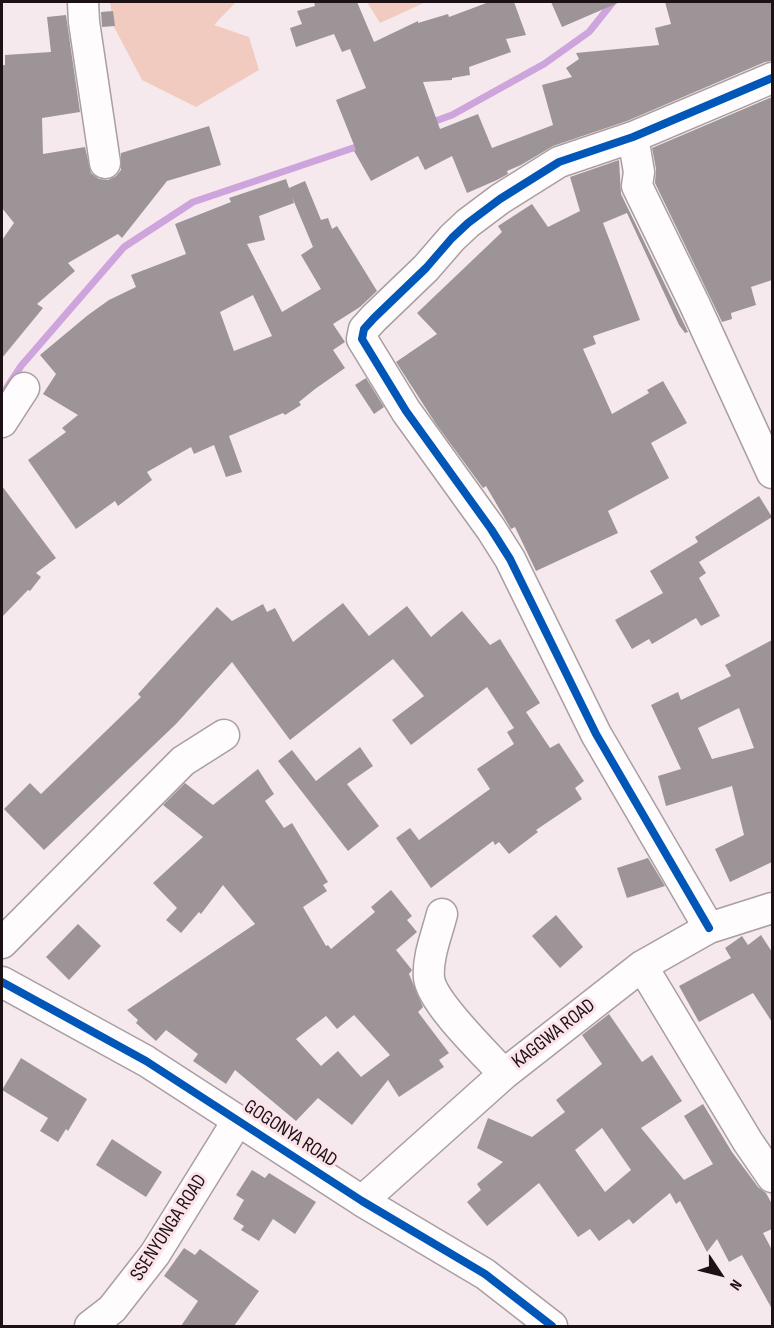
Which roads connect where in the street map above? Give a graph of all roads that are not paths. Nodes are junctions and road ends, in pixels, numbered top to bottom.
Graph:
1 (83, 2) edge
2 (772, 78) edge
3 (633, 137) junction
4 (105, 163) dead end
5 (24, 388) dead end
6 (2, 422) edge
7 (772, 473) edge
8 (224, 735) dead end
9 (772, 908) edge
10 (442, 914) dead end
11 (709, 928) junction
12 (2, 943) edge
13 (642, 966) junction
14 (6, 994) edge
15 (504, 1074) junction
16 (238, 1120) junction
17 (772, 1177) edge
18 (362, 1201) junction
19 (90, 1326) edge
20 (552, 1326) edge

1 - 4 street
2 - 3 street
3 - 7 street
3 - 11 street
5 - 6 street
8 - 12 street
9 - 11 street, KAGGWA ROAD
10 - 15 street
11 - 13 street, KAGGWA ROAD
13 - 15 street, KAGGWA ROAD
13 - 17 street
14 - 16 street, GOGONYA ROAD
15 - 18 street, KAGGWA ROAD
16 - 18 street, GOGONYA ROAD
16 - 19 street, SSENYONGA ROAD
18 - 20 street, GOGONYA ROAD

